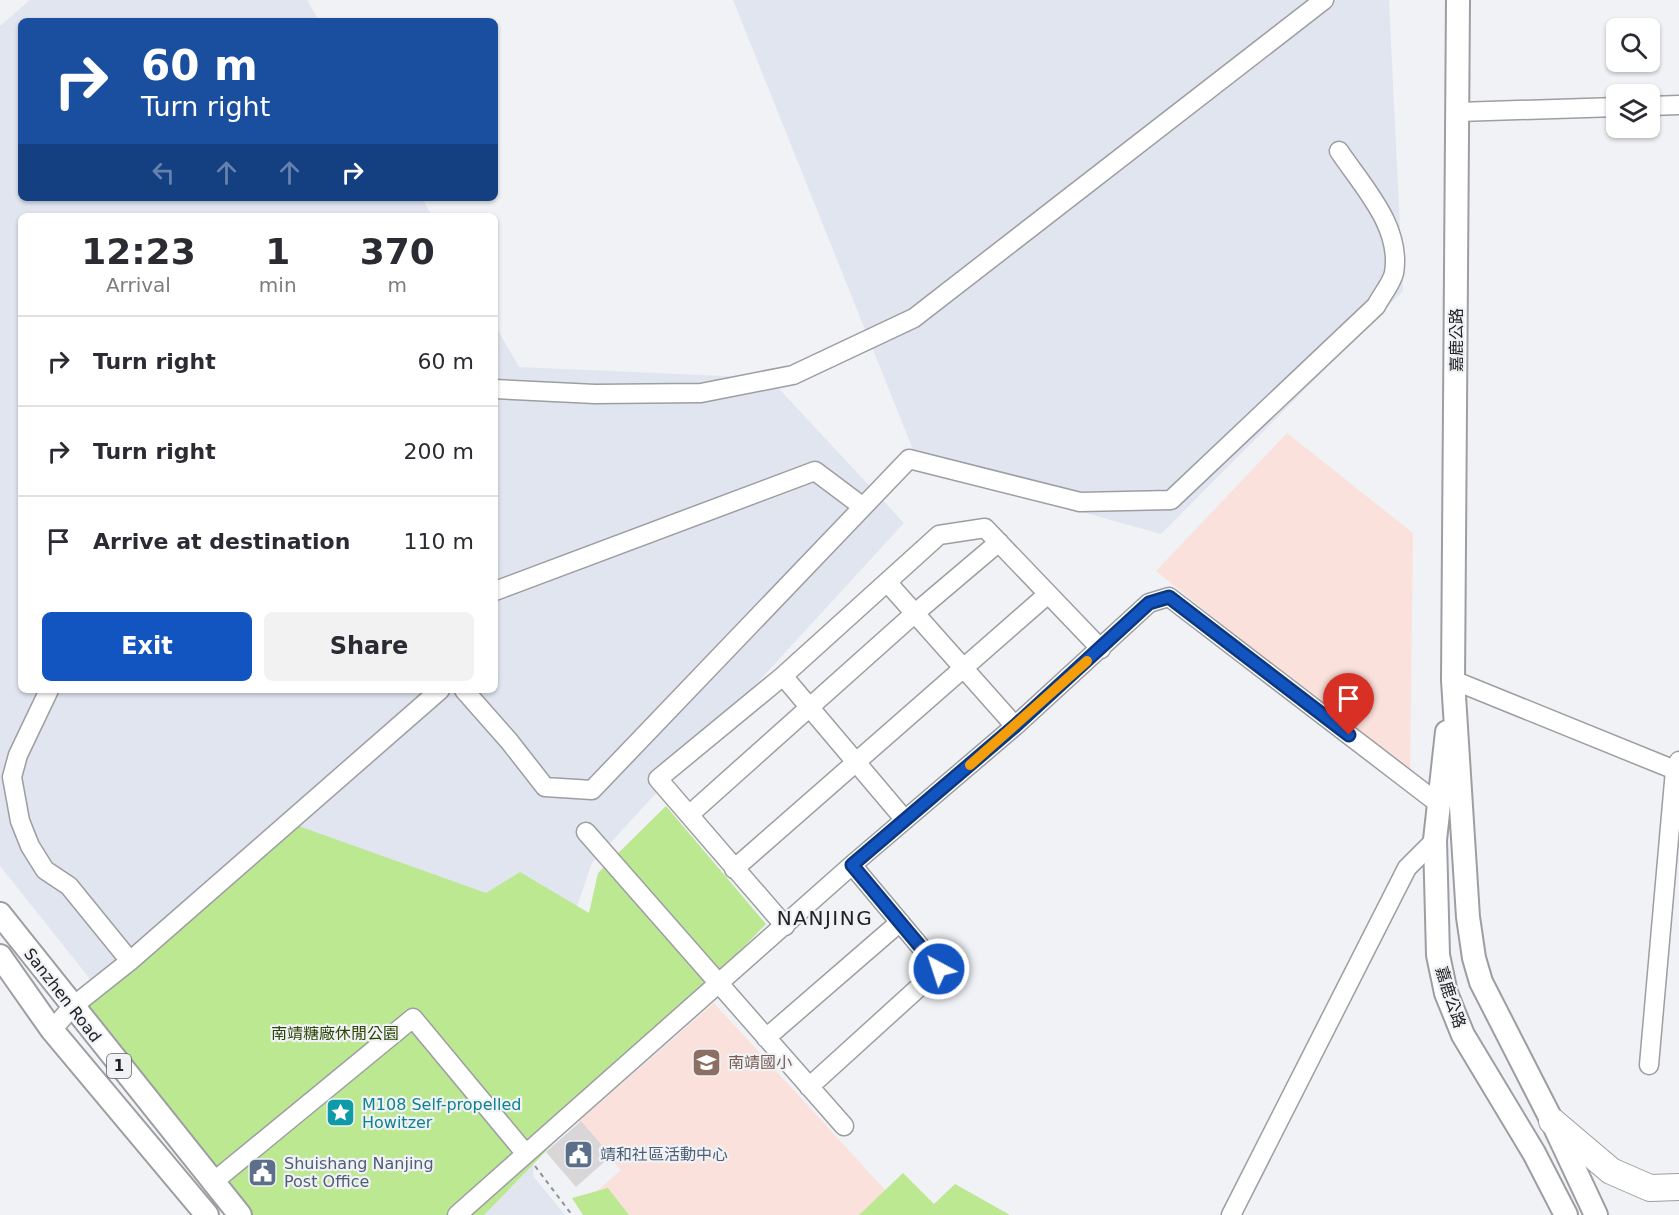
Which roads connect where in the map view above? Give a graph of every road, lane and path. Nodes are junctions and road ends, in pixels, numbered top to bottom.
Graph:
1 (1324, 0) edge
2 (1458, 0) edge
3 (1679, 105) edge
4 (1660, 106) edge
5 (1606, 107) edge
6 (1458, 112) junction
7 (1339, 151) dead end
8 (498, 389) edge
9 (863, 507) junction
10 (999, 542) junction
11 (887, 582) junction
12 (498, 590) edge
13 (1047, 594) junction
14 (914, 614) junction
15 (1101, 649) junction
16 (963, 669) junction
17 (783, 676) junction
18 (1454, 680) junction
19 (48, 693) edge
20 (437, 693) edge
21 (467, 693) edge
22 (810, 708) junction
23 (1015, 726) junction
24 (855, 762) junction
25 (1678, 768) edge
26 (1438, 804) junction
27 (689, 815) junction
28 (905, 820) junction
29 (586, 832) dead end
30 (1435, 840) junction
31 (852, 865) junction
32 (734, 869) junction
33 (0, 914) edge
34 (900, 922) junction
35 (785, 926) junction
36 (0, 956) edge
37 (130, 961) junction
38 (718, 984) junction
39 (72, 1007) junction
40 (52, 1030) junction
41 (766, 1038) junction
42 (1648, 1065) dead end
43 (809, 1087) junction
44 (1552, 1121) junction
45 (844, 1126) dead end
46 (1534, 1153) junction
47 (526, 1154) junction
48 (212, 1183) junction
49 (1679, 1187) edge
50 (207, 1215) edge
51 (240, 1215) edge
52 (457, 1215) edge
53 (572, 1215) edge
54 (1231, 1215) edge
55 (1549, 1215) edge
56 (1566, 1215) edge
57 (1596, 1215) edge

1 - 8 lane
2 - 6 main road, 嘉鹿公路
3 - 4 lane
5 - 6 lane
6 - 18 main road, 嘉鹿公路
7 - 9 lane
9 - 12 lane
9 - 21 lane
10 - 11 lane
10 - 13 lane
10 - 14 lane
11 - 14 lane
11 - 17 lane
13 - 15 lane
13 - 16 lane
14 - 16 lane
14 - 22 lane
15 - 23 lane
15 - 26 lane
16 - 23 lane
16 - 24 lane
17 - 22 lane
17 - 27 lane
18 - 25 lane
18 - 26 main road, 嘉鹿公路
18 - 44 main road, 嘉鹿公路
19 - 37 lane
20 - 37 lane
22 - 24 lane
22 - 27 lane
23 - 28 lane
24 - 28 lane
24 - 32 lane
25 - 42 lane
26 - 30 main road, 嘉鹿公路
27 - 32 lane
28 - 31 lane
29 - 38 lane
30 - 46 main road, 嘉鹿公路
30 - 54 lane
31 - 34 lane
31 - 35 lane
32 - 35 lane
33 - 39 main road, Sanzhen Road / 1
34 - 41 lane
34 - 43 lane
35 - 38 lane
36 - 40 main road, Sanzhen Road / 1
37 - 39 lane
38 - 41 lane
38 - 47 lane
39 - 40 lane
39 - 48 main road, Sanzhen Road / 1
40 - 50 main road, Sanzhen Road / 1
41 - 43 lane
43 - 45 lane
44 - 49 highway
44 - 57 main road, 嘉鹿公路
46 - 55 main road
46 - 56 main road, 嘉鹿公路
47 - 48 lane
47 - 52 lane
47 - 53 path
48 - 51 main road, Sanzhen Road / 1

